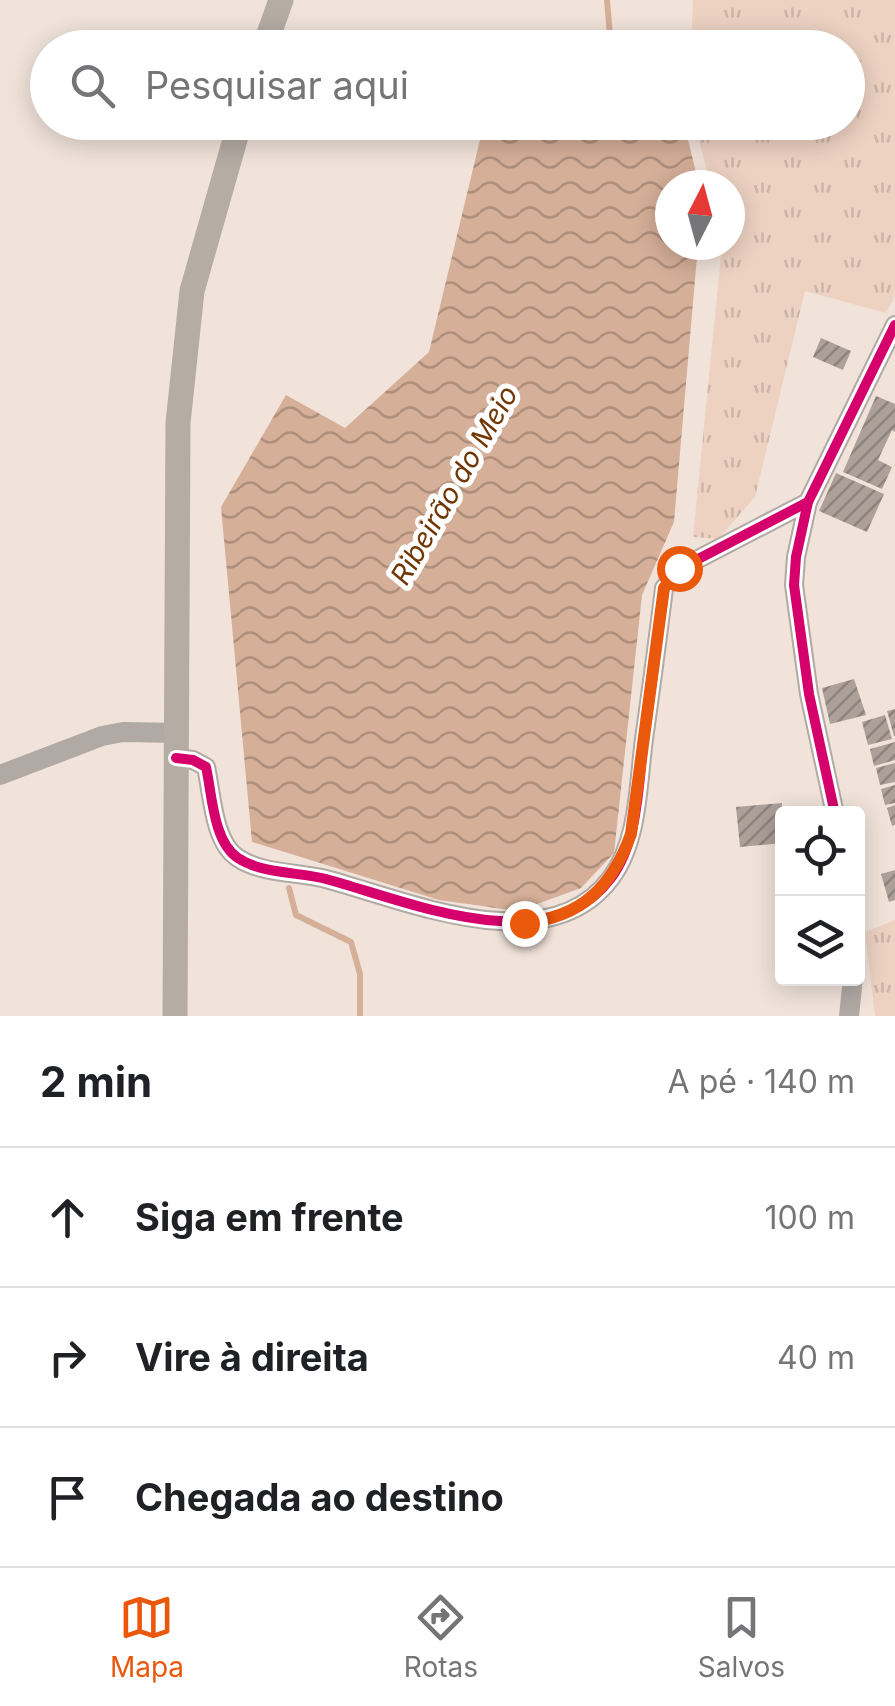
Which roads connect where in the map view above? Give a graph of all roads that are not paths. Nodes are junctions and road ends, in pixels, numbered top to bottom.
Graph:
1 (281, 0) edge
2 (270, 30) edge
3 (235, 140) edge
4 (895, 325) edge
5 (808, 502) junction
6 (176, 745) junction
7 (0, 775) edge
8 (833, 806) edge
9 (851, 986) edge
10 (175, 1016) edge
11 (849, 1016) edge

1 - 2 main road
3 - 6 main road
4 - 5 street
5 - 6 street
5 - 8 street
6 - 7 street
6 - 10 main road
9 - 11 street

